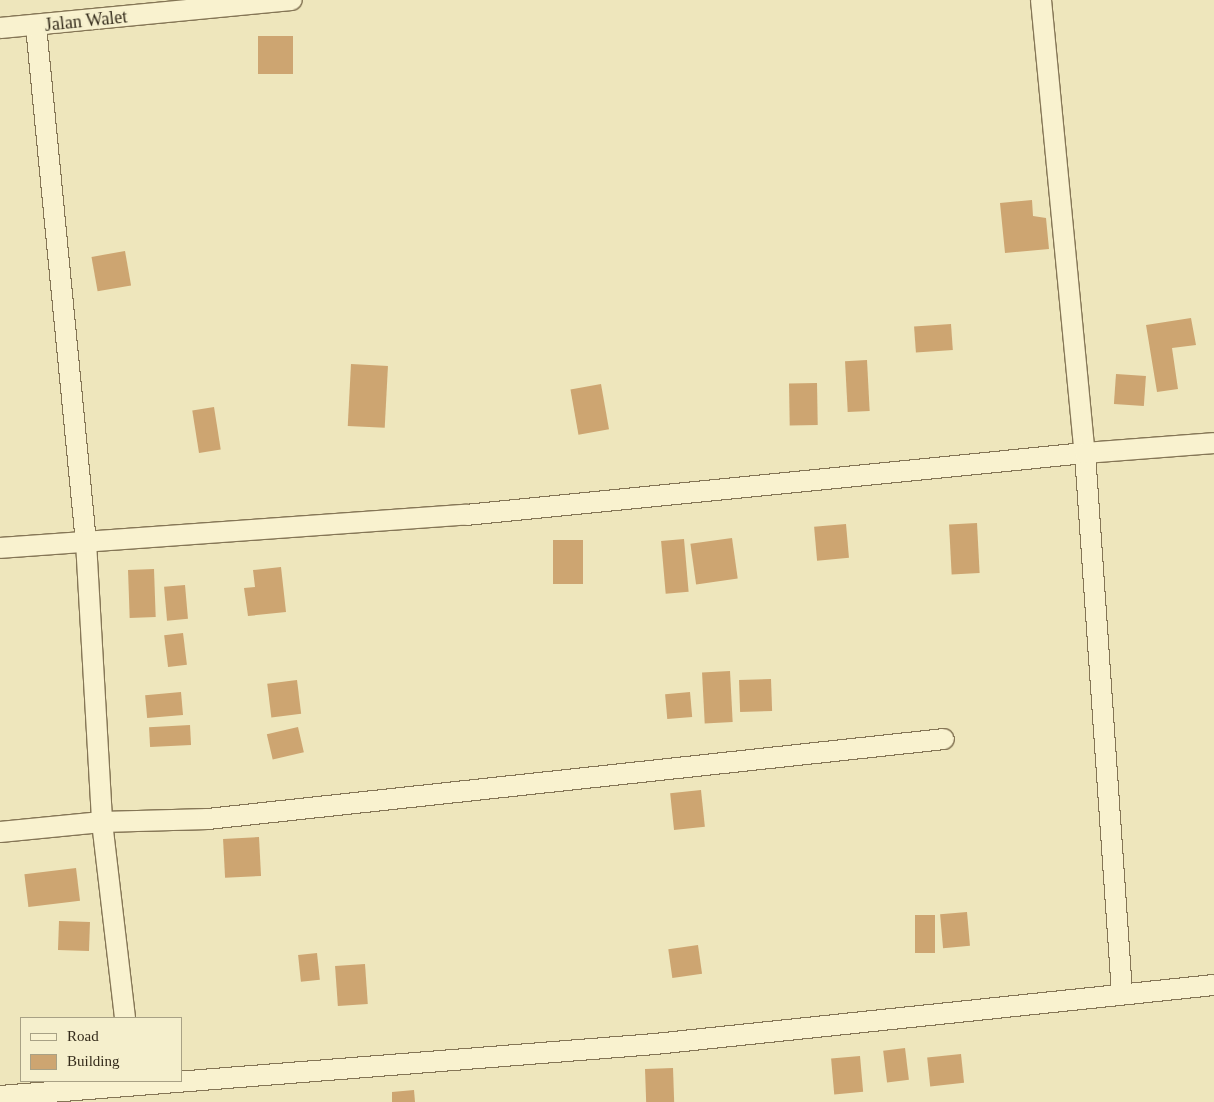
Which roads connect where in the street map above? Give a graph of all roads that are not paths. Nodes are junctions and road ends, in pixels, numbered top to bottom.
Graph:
1 (292, 0) edge
2 (1042, 0) edge
3 (36, 26) junction
4 (0, 28) edge
5 (1214, 444) edge
6 (1085, 453) junction
7 (86, 542) junction
8 (0, 548) edge
9 (944, 739) dead end
10 (102, 822) junction
11 (0, 832) edge
12 (1214, 985) edge
13 (1122, 993) junction
14 (125, 1017) edge
15 (133, 1090) edge
16 (0, 1096) edge

1 - 3 street, Jalan Walet
2 - 6 street
3 - 4 street, Jalan Walet
3 - 7 street
5 - 6 street
6 - 7 street
6 - 13 street
7 - 8 street
7 - 10 street
9 - 10 street
10 - 11 street
10 - 14 street
12 - 13 street
13 - 15 street
15 - 16 street

